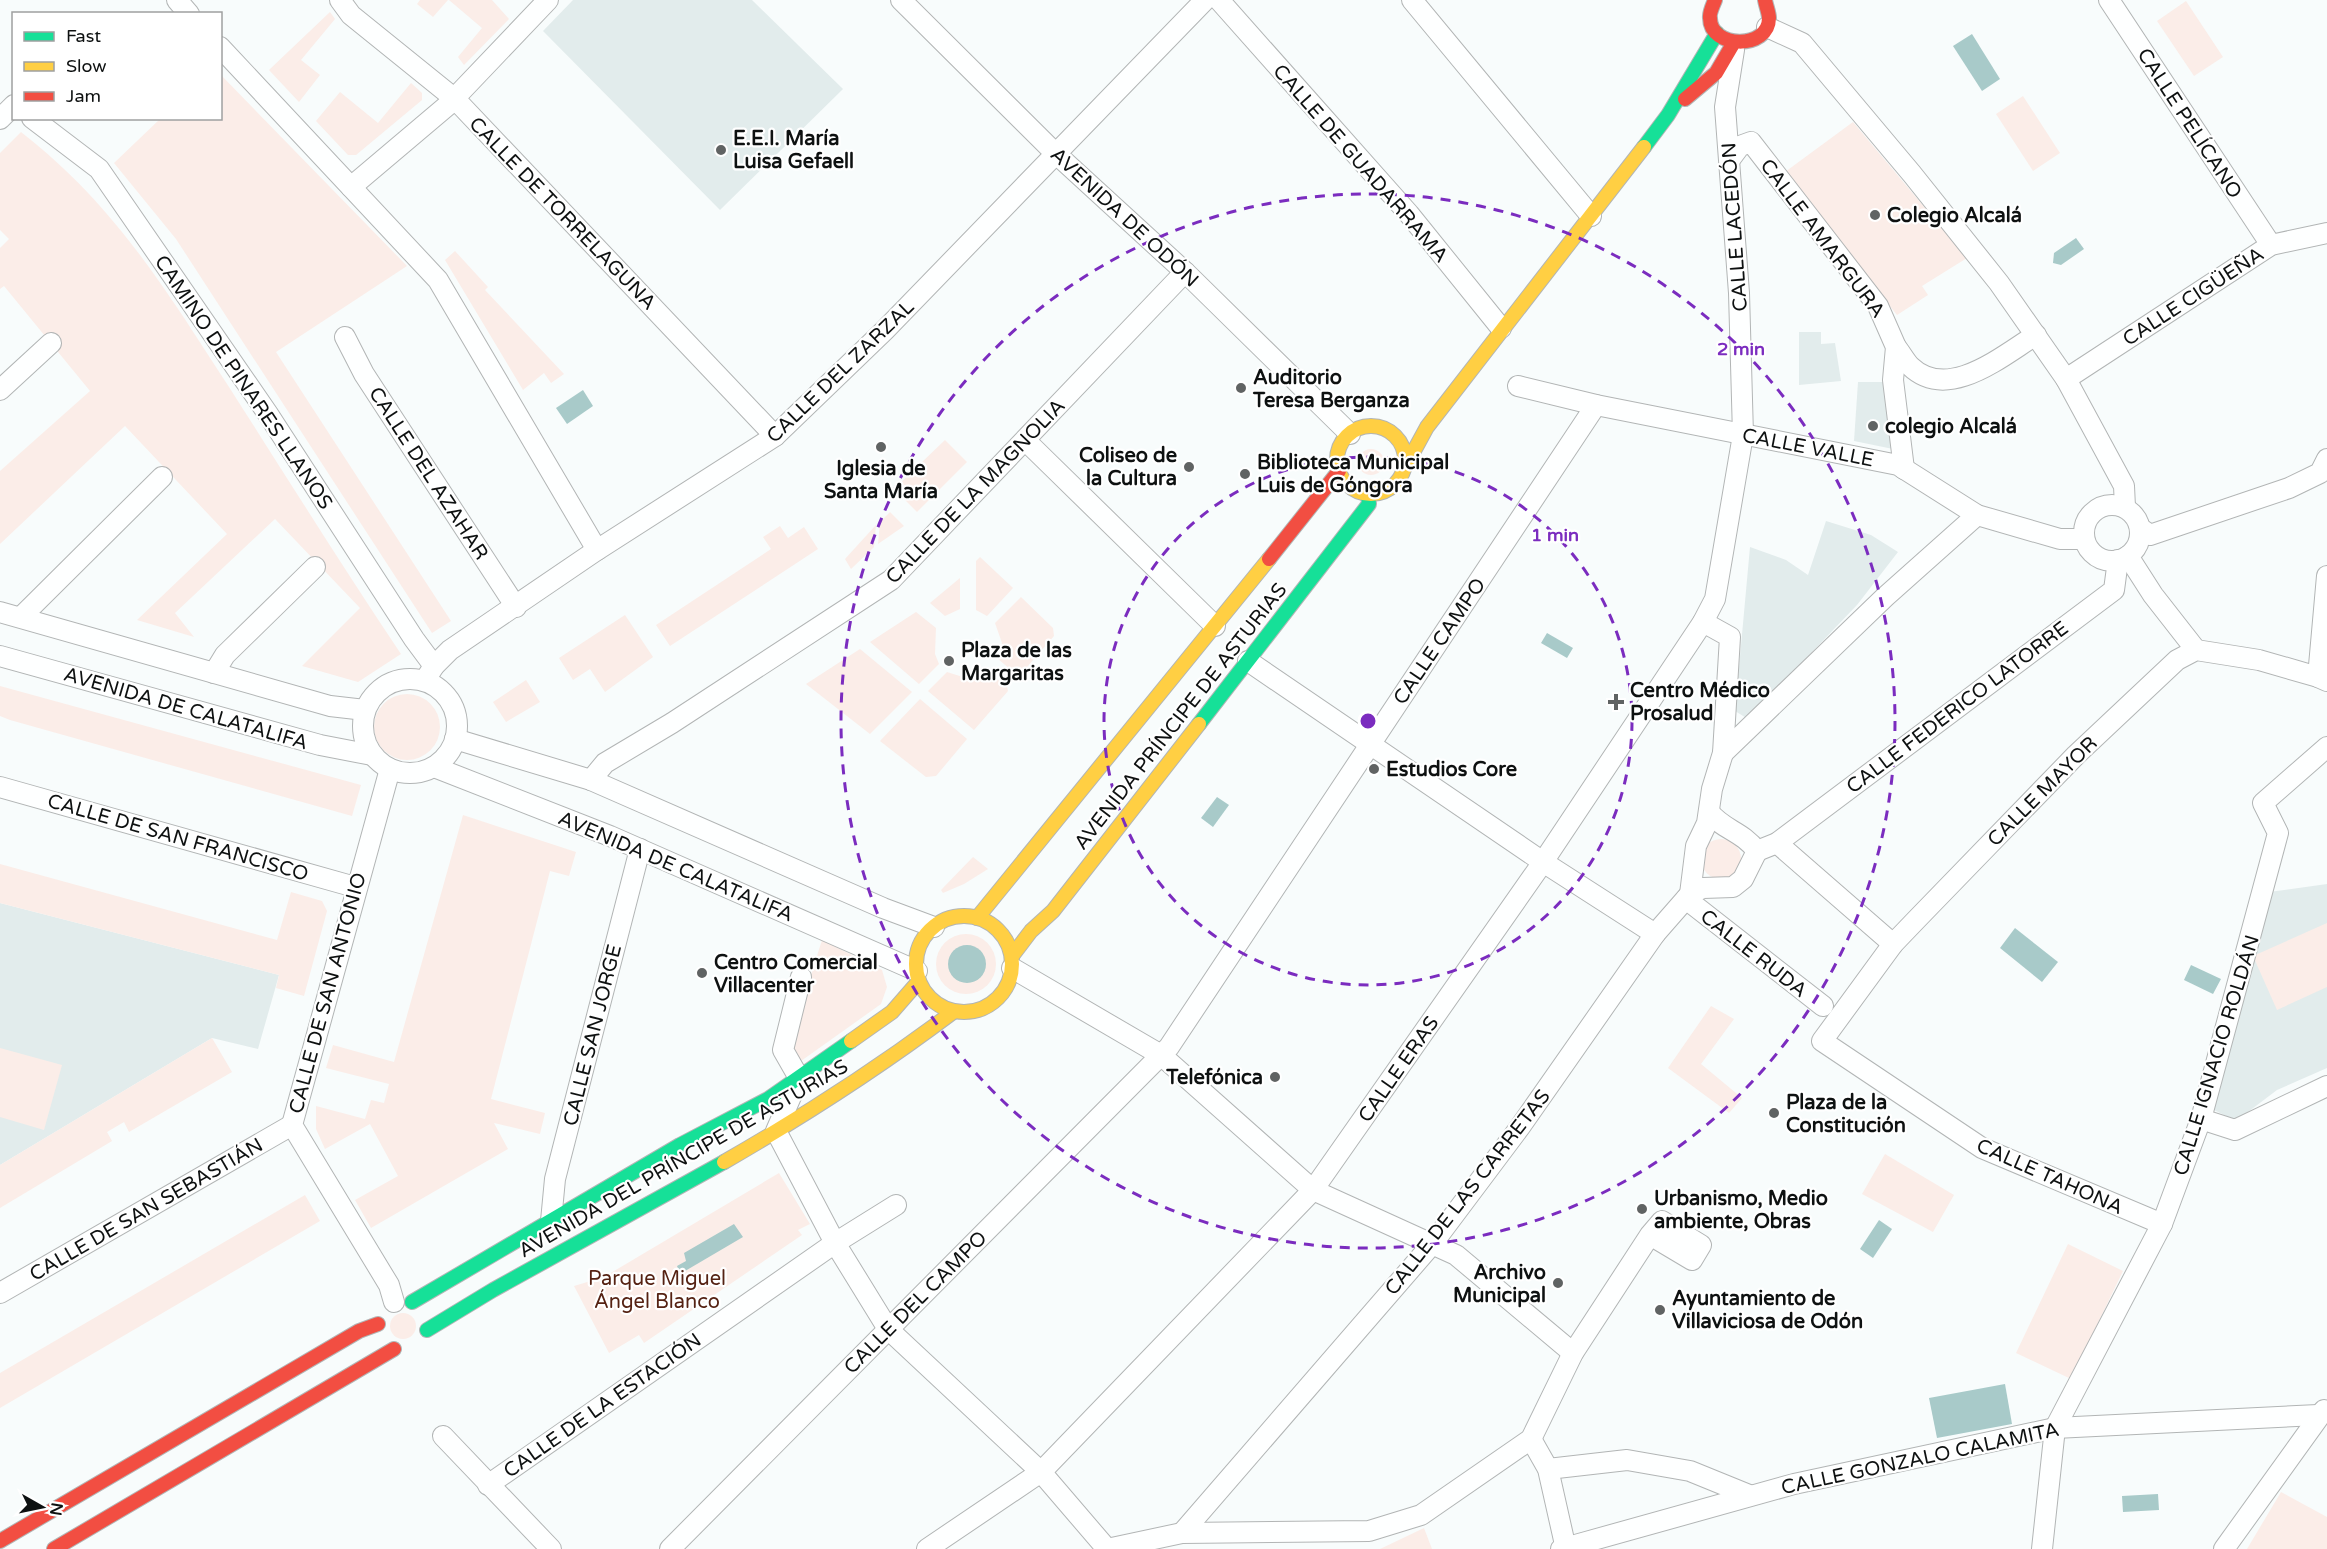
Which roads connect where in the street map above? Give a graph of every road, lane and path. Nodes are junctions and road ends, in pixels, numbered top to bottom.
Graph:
1 (177, 0) edge
2 (340, 0) edge
3 (548, 0) edge
4 (901, 0) edge
5 (1204, 0) edge
6 (1219, 0) edge
7 (1412, 0) edge
8 (1765, 0) edge
9 (2109, 0) edge
10 (1712, 1) edge
11 (187, 12) edge
12 (1767, 27) junction
13 (1716, 33) junction
14 (1734, 44) junction
15 (222, 49) edge
16 (1693, 91) junction
17 (454, 99) junction
18 (12, 107) edge
19 (1725, 107) junction
20 (1668, 115) junction
21 (0, 119) edge
22 (34, 120) edge
23 (1054, 152) junction
24 (1731, 158) junction
25 (351, 186) junction
26 (1591, 216) junction
27 (2327, 233) edge
28 (2271, 245) junction
29 (1185, 272) junction
30 (1501, 328) junction
31 (2036, 335) junction
32 (345, 337) dead end
33 (51, 343) dead end
34 (1896, 347) junction
35 (2066, 379) junction
36 (1518, 386) dead end
37 (0, 390) edge
38 (1596, 405) junction
39 (1427, 427) junction
40 (1350, 434) junction
41 (1743, 435) junction
42 (775, 436) junction
43 (1395, 436) junction
44 (1026, 441) junction
45 (2327, 459) edge
46 (1904, 469) junction
47 (1339, 471) junction
48 (1403, 471) junction
49 (162, 477) dead end
50 (1368, 494) junction
51 (2125, 507) junction
52 (1977, 515) junction
53 (2140, 528) junction
54 (2084, 539) junction
55 (597, 550) junction
56 (2123, 558) junction
57 (315, 567) dead end
58 (2327, 576) edge
59 (516, 607) junction
60 (0, 612) edge
61 (21, 617) junction
62 (1702, 622) junction
63 (1215, 626) junction
64 (2196, 650) junction
65 (0, 656) edge
66 (1248, 661) junction
67 (214, 673) junction
68 (429, 673) junction
69 (2325, 681) edge
70 (365, 710) junction
71 (455, 740) junction
72 (1371, 743) junction
73 (2327, 747) edge
74 (1723, 753) junction
75 (372, 755) junction
76 (434, 767) junction
77 (390, 769) junction
78 (591, 780) junction
79 (0, 787) edge
80 (1708, 818) junction
81 (1777, 843) junction
82 (640, 849) junction
83 (1757, 851) junction
84 (1543, 862) junction
85 (355, 887) junction
86 (1688, 897) junction
87 (977, 918) junction
88 (934, 927) junction
89 (1655, 934) junction
90 (1893, 944) junction
91 (1012, 962) junction
92 (918, 976) junction
93 (801, 977) dead end
94 (1823, 1006) dead end
95 (953, 1012) junction
96 (1822, 1041) joint
97 (1161, 1055) junction
98 (799, 1078) junction
99 (2327, 1086) edge
100 (2201, 1119) junction
101 (292, 1125) junction
102 (776, 1131) junction
103 (1313, 1190) junction
104 (896, 1205) dead end
105 (551, 1221) junction
106 (2163, 1224) junction
107 (1650, 1235) dead end
108 (835, 1243) junction
109 (1433, 1243) junction
110 (0, 1293) edge
111 (416, 1312) junction
112 (378, 1324) junction
113 (888, 1329) junction
114 (394, 1349) junction
115 (1573, 1353) junction
116 (2323, 1411) edge
117 (2055, 1428) junction
118 (443, 1436) dead end
119 (1531, 1439) junction
120 (1548, 1469) junction
121 (1041, 1472) junction
122 (488, 1485) junction
123 (1749, 1496) junction
124 (1182, 1533) junction
125 (0, 1541) edge
126 (1564, 1548) edge
127 (54, 1549) edge
128 (551, 1549) edge
129 (670, 1549) edge
130 (927, 1549) edge
131 (1107, 1549) edge
132 (2042, 1549) edge
133 (2224, 1549) edge

1 - 11 street
2 - 17 street, CALLE DE TORRELAGUNA
3 - 17 street
4 - 23 street, AVENIDA DE ODÓN
5 - 23 street, CALLE DEL ZARZAL
6 - 30 street, CALLE DE GUADARRAMA
7 - 26 street
8 - 12 street
9 - 28 street, CALLE PELÍCANO
10 - 13 street
12 - 14 street
12 - 31 street
13 - 14 street
13 - 20 street
14 - 16 street
14 - 19 street, CALLE LACEDÓN
15 - 25 street
16 - 19 street
16 - 20 street
17 - 25 street
17 - 42 street, CALLE DE TORRELAGUNA
18 - 21 street
19 - 24 street, CALLE LACEDÓN
20 - 26 street
22 - 68 street, CAMINO DE PINARES LLANOS
23 - 29 street, AVENIDA DE ODÓN
23 - 42 street, CALLE DEL ZARZAL
24 - 34 street, CALLE AMARGURA
24 - 41 street, CALLE LACEDÓN
25 - 55 street
26 - 30 street
27 - 28 street, CALLE CIGÜEÑA
28 - 35 street, CALLE CIGÜEÑA
29 - 40 street, AVENIDA DE ODÓN
29 - 44 street, CALLE DE LA MAGNOLIA
30 - 39 street
31 - 34 street
31 - 35 street
32 - 59 street, CALLE DEL AZAHAR
33 - 37 street
34 - 46 street, CALLE AMARGURA
35 - 51 street
36 - 38 street, CALLE VALLE
38 - 41 street, CALLE VALLE
38 - 72 street, CALLE CAMPO
39 - 43 street
39 - 48 street
40 - 43 street
40 - 47 street
41 - 46 street, CALLE VALLE
41 - 62 street, CALLE LACEDÓN
42 - 55 street, CALLE DEL ZARZAL
43 - 48 street
44 - 63 street
44 - 78 street, CALLE DE LA MAGNOLIA
45 - 53 street
46 - 52 street, CALLE VALLE
47 - 50 street
47 - 63 street, AVENIDA PRÍNCIPE DE ASTURIAS
48 - 50 street
49 - 61 street
50 - 66 street, AVENIDA PRÍNCIPE DE ASTURIAS
51 - 53 street
51 - 54 street
52 - 54 street, CALLE VALLE
52 - 74 street
53 - 56 street
54 - 56 street
55 - 59 street, CALLE DEL ZARZAL
56 - 64 street
56 - 81 street, CALLE FEDERICO LATORRE
57 - 67 street
58 - 69 street
59 - 68 street, CALLE DEL ZARZAL
60 - 61 street
61 - 67 street
62 - 74 street
62 - 84 street, CALLE ERAS
63 - 87 street, AVENIDA PRÍNCIPE DE ASTURIAS
64 - 69 street
64 - 90 street, CALLE MAYOR
65 - 75 street, AVENIDA DE CALATALIFA
66 - 72 street
66 - 91 street, AVENIDA PRÍNCIPE DE ASTURIAS
67 - 70 street
68 - 70 street
68 - 71 street
70 - 75 street
71 - 76 street
71 - 78 street
72 - 84 street
72 - 97 street, CALLE CAMPO
73 - 100 street, CALLE IGNACIO ROLDÁN
74 - 80 street
75 - 77 street
76 - 77 street
76 - 82 street, AVENIDA DE CALATALIFA
77 - 85 street, CALLE DE SAN ANTONIO
78 - 88 street
79 - 85 street, CALLE DE SAN FRANCISCO
80 - 83 street
80 - 86 street
81 - 83 street, CALLE FEDERICO LATORRE
81 - 90 street
82 - 92 street, AVENIDA DE CALATALIFA
82 - 105 street, CALLE SAN JORGE
83 - 86 street
84 - 89 street
84 - 103 street, CALLE ERAS
85 - 101 street, CALLE DE SAN ANTONIO
86 - 89 street, CALLE DE LAS CARRETAS
86 - 94 street, CALLE RUDA
87 - 88 street
87 - 91 street
88 - 92 street
89 - 109 street, CALLE DE LAS CARRETAS
90 - 96 street, CALLE MAYOR
91 - 95 street
91 - 97 street
92 - 95 street
92 - 98 street, AVENIDA DEL PRÍNCIPE DE ASTURIAS
93 - 98 street
95 - 102 street, AVENIDA DEL PRÍNCIPE DE ASTURIAS
96 - 106 street, CALLE TAHONA
97 - 103 street
97 - 113 street, CALLE DEL CAMPO
98 - 102 street
98 - 105 street, AVENIDA DEL PRÍNCIPE DE ASTURIAS
99 - 100 street
100 - 106 street, CALLE IGNACIO ROLDÁN
101 - 110 street, CALLE DE SAN SEBASTIÁN
101 - 111 street, CALLE DE SAN ANTONIO
102 - 108 street
102 - 111 street, AVENIDA DEL PRÍNCIPE DE ASTURIAS
103 - 109 street
103 - 121 street, CALLE ERAS
104 - 108 street, CALLE DE LA ESTACIÓN
105 - 111 street, AVENIDA DEL PRÍNCIPE DE ASTURIAS
106 - 117 street, CALLE IGNACIO ROLDÁN
107 - 115 street
108 - 113 street
108 - 122 street, CALLE DE LA ESTACIÓN
109 - 115 street
109 - 124 street, CALLE DE LAS CARRETAS
111 - 112 street
111 - 114 street
112 - 114 street
112 - 125 street
113 - 121 street
113 - 129 street, CALLE DEL CAMPO
114 - 127 street
115 - 119 street
116 - 117 street, CALLE GONZALO CALAMITA
116 - 133 street
117 - 123 street, CALLE GONZALO CALAMITA
117 - 132 street
118 - 122 street
119 - 120 street
119 - 124 street
120 - 123 street
120 - 126 street
121 - 130 street, CALLE ERAS
121 - 131 street
122 - 128 street
123 - 126 street, CALLE GONZALO CALAMITA
124 - 131 street

